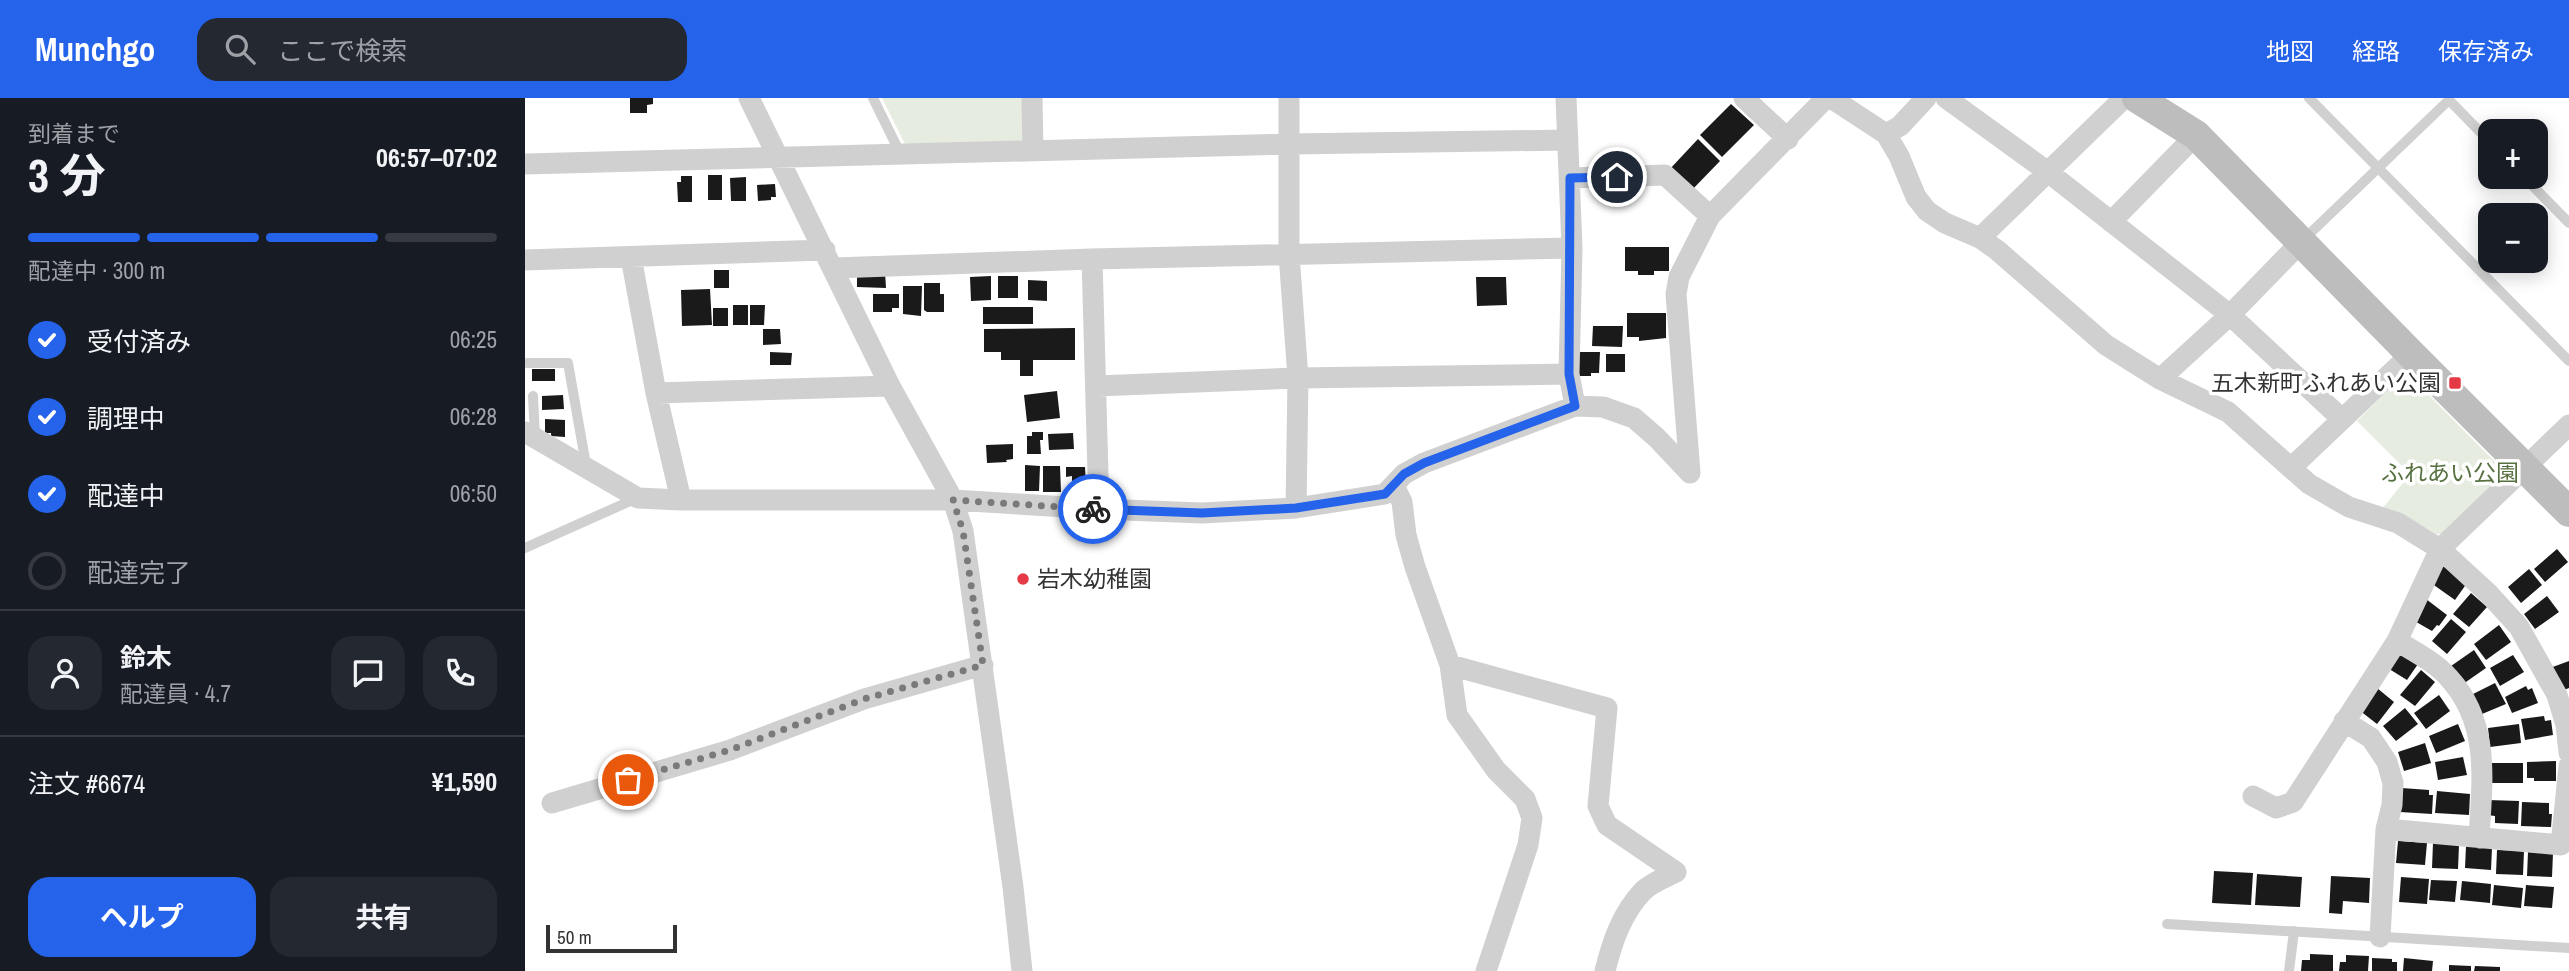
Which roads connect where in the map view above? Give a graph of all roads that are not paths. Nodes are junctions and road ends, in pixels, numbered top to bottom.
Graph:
1 (749, 98) edge
2 (873, 98) edge
3 (1032, 98) edge
4 (1289, 98) edge
5 (1566, 98) edge
6 (1744, 98) edge
7 (1828, 98) edge
8 (1926, 98) edge
9 (1946, 98) edge
10 (2124, 98) edge
11 (2137, 98) edge
12 (2309, 98) edge
13 (2478, 130) edge
14 (1886, 134) junction
15 (2196, 135) junction
16 (1788, 139) junction
17 (1568, 140) junction
18 (1290, 144) junction
19 (1033, 151) junction
20 (901, 155) junction
21 (780, 157) junction
22 (525, 164) edge
23 (2377, 170) junction
24 (2048, 172) junction
25 (1570, 178) junction
26 (2536, 189) edge
27 (1710, 216) junction
28 (2111, 222) junction
29 (2569, 223) edge
30 (1980, 238) junction
31 (2301, 242) junction
32 (1571, 248) junction
33 (1289, 254) junction
34 (631, 257) junction
35 (830, 259) junction
36 (1092, 259) junction
37 (525, 260) edge
38 (2230, 315) junction
39 (2410, 354) junction
40 (2569, 361) edge
41 (527, 363) dead end
42 (1569, 374) junction
43 (1298, 378) junction
44 (2160, 379) junction
45 (890, 386) junction
46 (1097, 386) junction
47 (656, 393) junction
48 (533, 396) dead end
49 (1575, 406) junction
50 (2342, 419) junction
51 (2569, 425) edge
52 (530, 434) edge
53 (586, 465) junction
54 (2524, 467) junction
55 (2291, 468) junction
56 (1394, 486) junction
57 (638, 498) junction
58 (681, 500) junction
59 (953, 500) junction
60 (1296, 508) junction
61 (1099, 509) junction
62 (2569, 512) edge
63 (525, 548) edge
64 (2440, 549) junction
65 (2397, 641) junction
66 (983, 665) junction
67 (1450, 665) junction
68 (2344, 721) junction
69 (2569, 753) edge
70 (2569, 766) edge
71 (2252, 796) dead end
72 (552, 803) dead end
73 (2386, 829) junction
74 (2479, 838) junction
75 (2167, 924) dead end
76 (2294, 931) junction
77 (2380, 937) junction
78 (2569, 948) edge
79 (1022, 971) edge
80 (1486, 971) edge
81 (1605, 971) edge
82 (2289, 971) edge

1 - 21 street
2 - 20 lane
3 - 19 street
4 - 18 street
5 - 17 street
6 - 16 street
7 - 14 street
7 - 16 street
8 - 14 street
9 - 24 street
10 - 24 street
11 - 15 street
12 - 23 lane
13 - 23 lane
14 - 30 street
15 - 28 street
15 - 31 street
16 - 27 street
17 - 18 street
17 - 25 street
18 - 19 street
18 - 33 street
19 - 20 street
20 - 21 street
21 - 22 street
21 - 35 street
23 - 31 lane
23 - 40 lane
24 - 28 street
24 - 30 street
25 - 27 street
25 - 32 street
26 - 29 lane
27 - 49 street
28 - 38 street
30 - 44 street
31 - 38 street
31 - 39 street
32 - 33 street
32 - 42 street
33 - 36 street
33 - 43 street
34 - 35 street
34 - 37 street
34 - 47 street
35 - 36 street
35 - 45 street
36 - 46 street
38 - 44 street
38 - 50 street
39 - 50 street
39 - 54 street
41 - 53 lane
42 - 43 street
42 - 49 street
43 - 46 street
43 - 60 street
44 - 55 street
45 - 47 street
45 - 59 street
46 - 61 street
47 - 58 street
48 - 52 lane
49 - 56 street
50 - 55 street
51 - 54 street
52 - 53 street
53 - 57 street
54 - 62 street
54 - 64 street
55 - 64 street
56 - 60 street
56 - 67 street
57 - 58 street
57 - 63 lane
58 - 59 street
59 - 61 street
59 - 66 street
60 - 61 street
64 - 65 street
64 - 69 street
65 - 68 street
65 - 74 street
66 - 72 street
66 - 79 street
67 - 80 street
67 - 81 street
68 - 71 street
68 - 73 street
70 - 74 street
73 - 74 street
73 - 77 street
75 - 76 lane
76 - 77 lane
76 - 82 lane
77 - 78 lane

